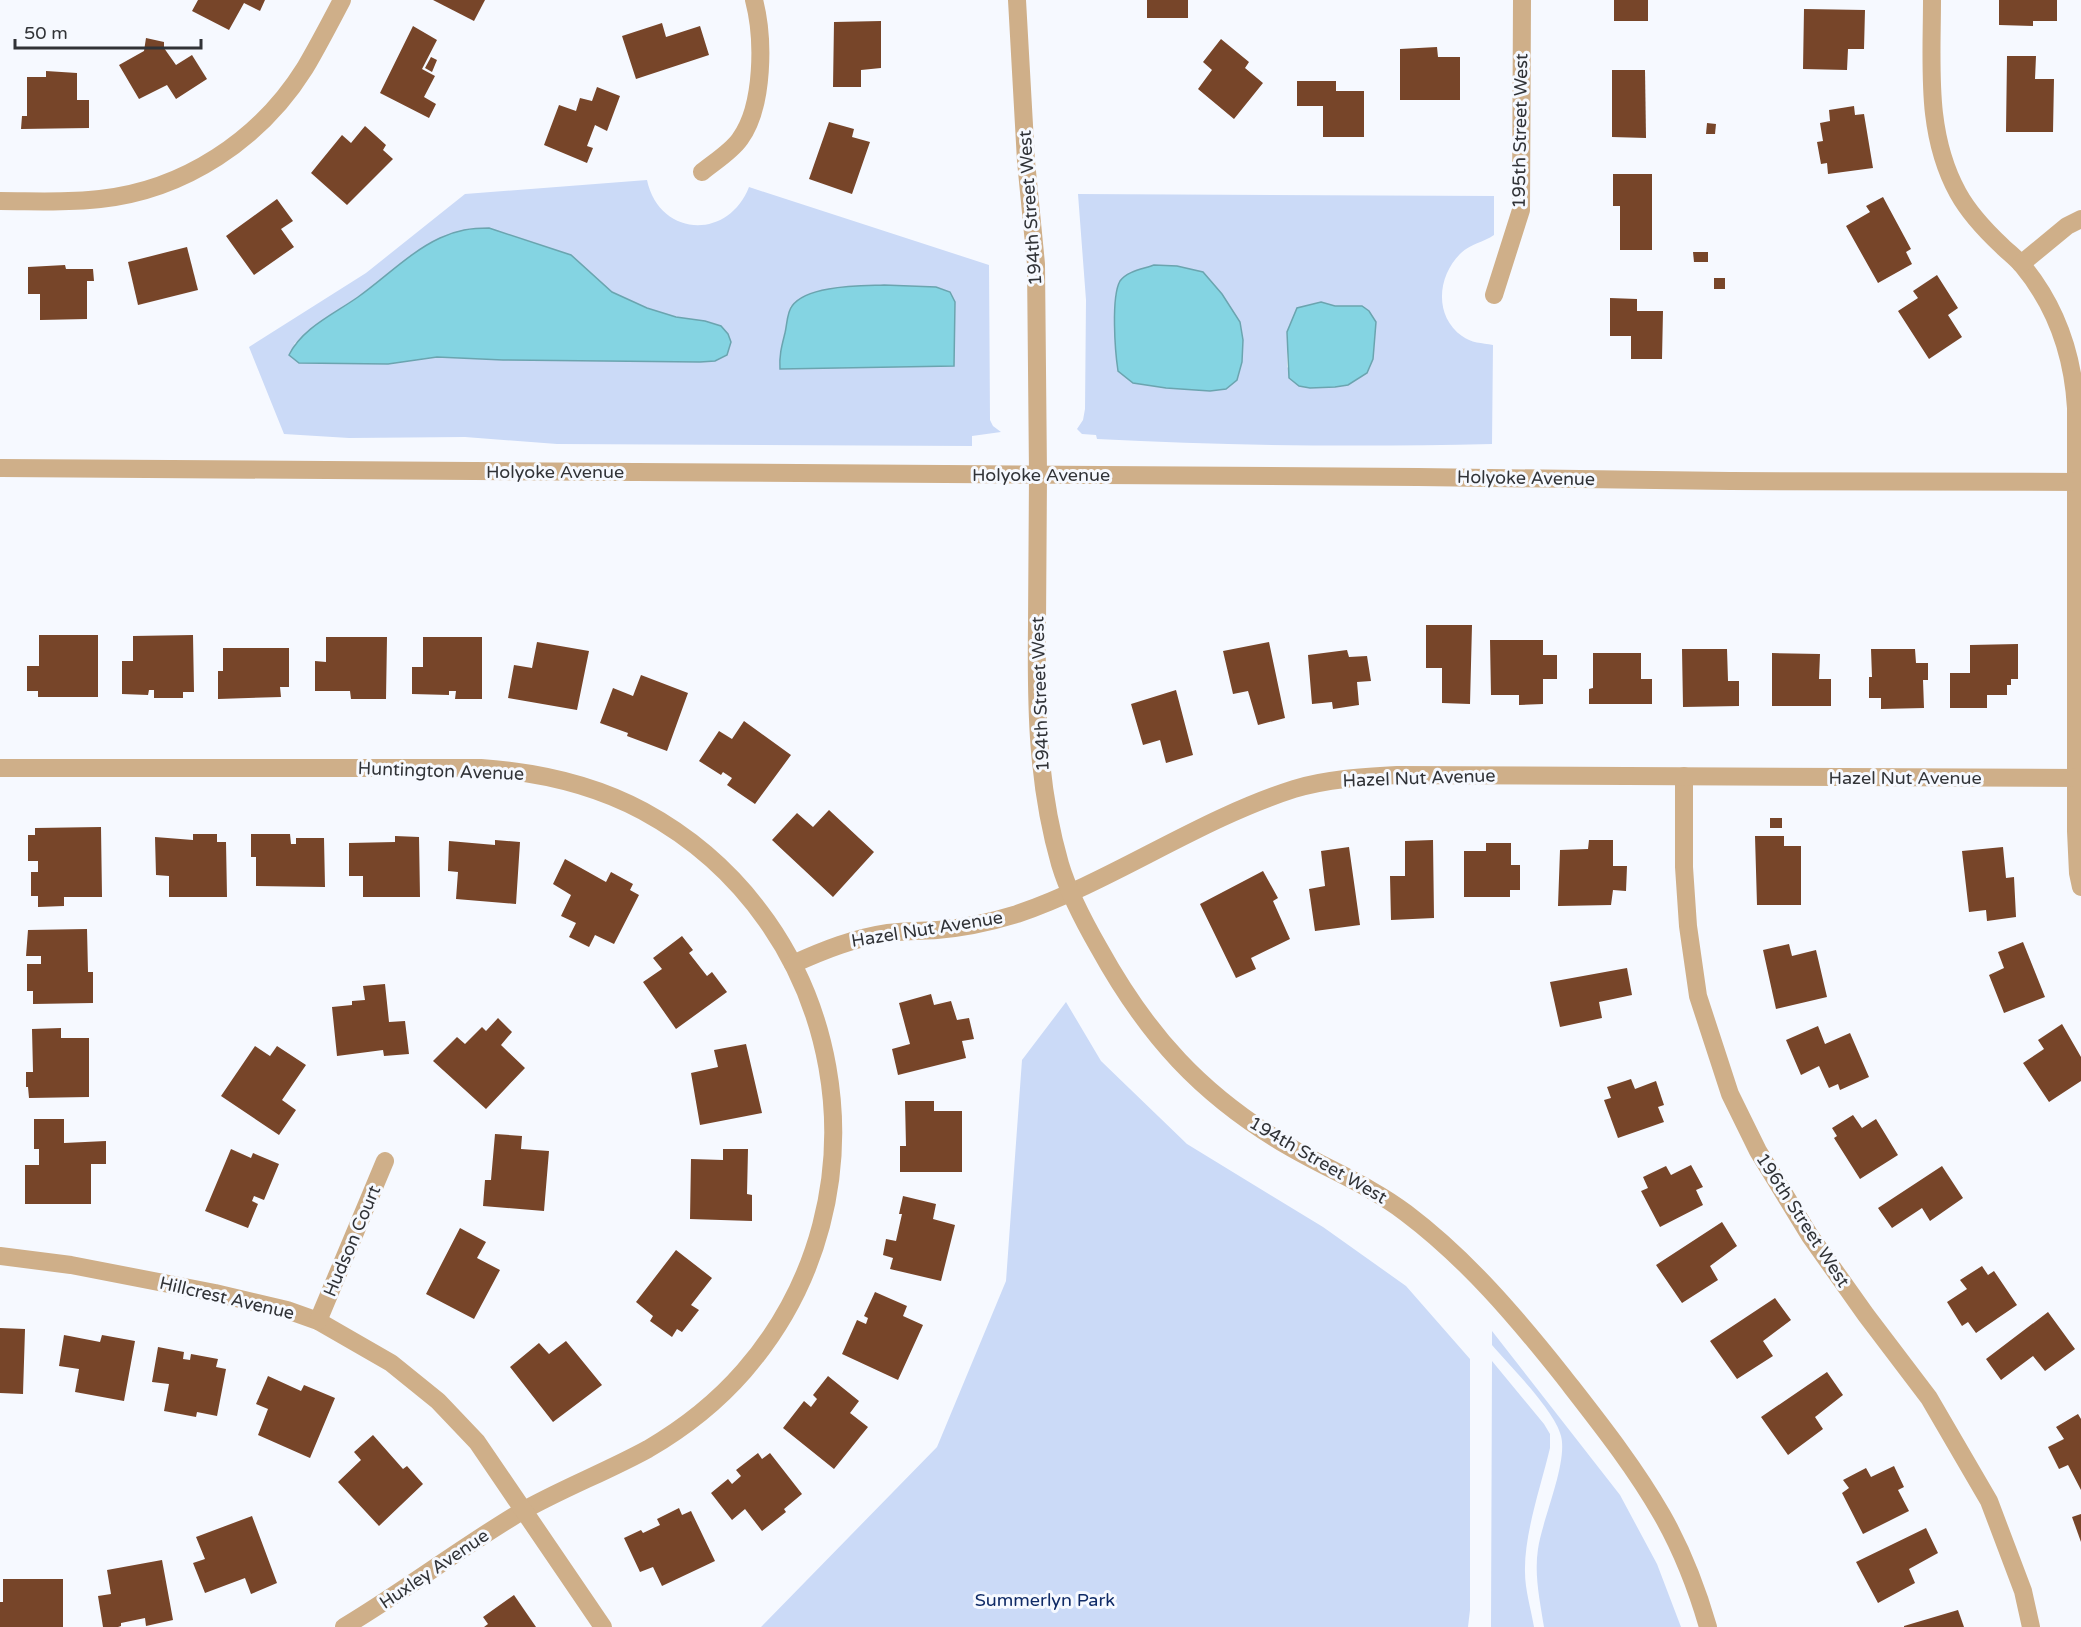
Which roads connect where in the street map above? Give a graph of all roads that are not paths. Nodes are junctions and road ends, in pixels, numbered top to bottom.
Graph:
1 (342, 0) edge
2 (754, 0) edge
3 (1017, 0) edge
4 (1522, 0) edge
5 (1932, 0) edge
6 (702, 172) dead end
7 (0, 201) edge
8 (2081, 219) edge
9 (2021, 264) junction
10 (1494, 295) dead end
11 (0, 468) edge
12 (1038, 475) junction
13 (2078, 482) edge
14 (0, 768) edge
15 (1684, 776) junction
16 (2078, 778) edge
17 (2081, 887) edge
18 (1070, 893) junction
19 (793, 964) junction
20 (386, 1161) dead end
21 (0, 1256) edge
22 (318, 1321) junction
23 (523, 1511) junction
24 (344, 1627) edge
25 (603, 1627) edge
26 (1708, 1627) edge
27 (2031, 1627) edge

1 - 7 street
2 - 6 street
3 - 12 street, 194th Street West
4 - 10 street, 195th Street West
5 - 9 street
8 - 9 street
9 - 13 street
11 - 12 street, Holyoke Avenue
12 - 13 street, Holyoke Avenue
12 - 18 street, 194th Street West
13 - 16 street
14 - 19 street, Huntington Avenue
15 - 16 street, Hazel Nut Avenue
15 - 18 street, Hazel Nut Avenue
15 - 27 street, 196th Street West
16 - 17 street
18 - 19 street, Hazel Nut Avenue
18 - 26 street, 194th Street West
19 - 23 street, Huntington Avenue
20 - 22 street, Hudson Court
21 - 22 street, Hillcrest Avenue
22 - 23 street, Hillcrest Avenue
23 - 24 street, Huxley Avenue
23 - 25 street, Hillcrest Avenue

